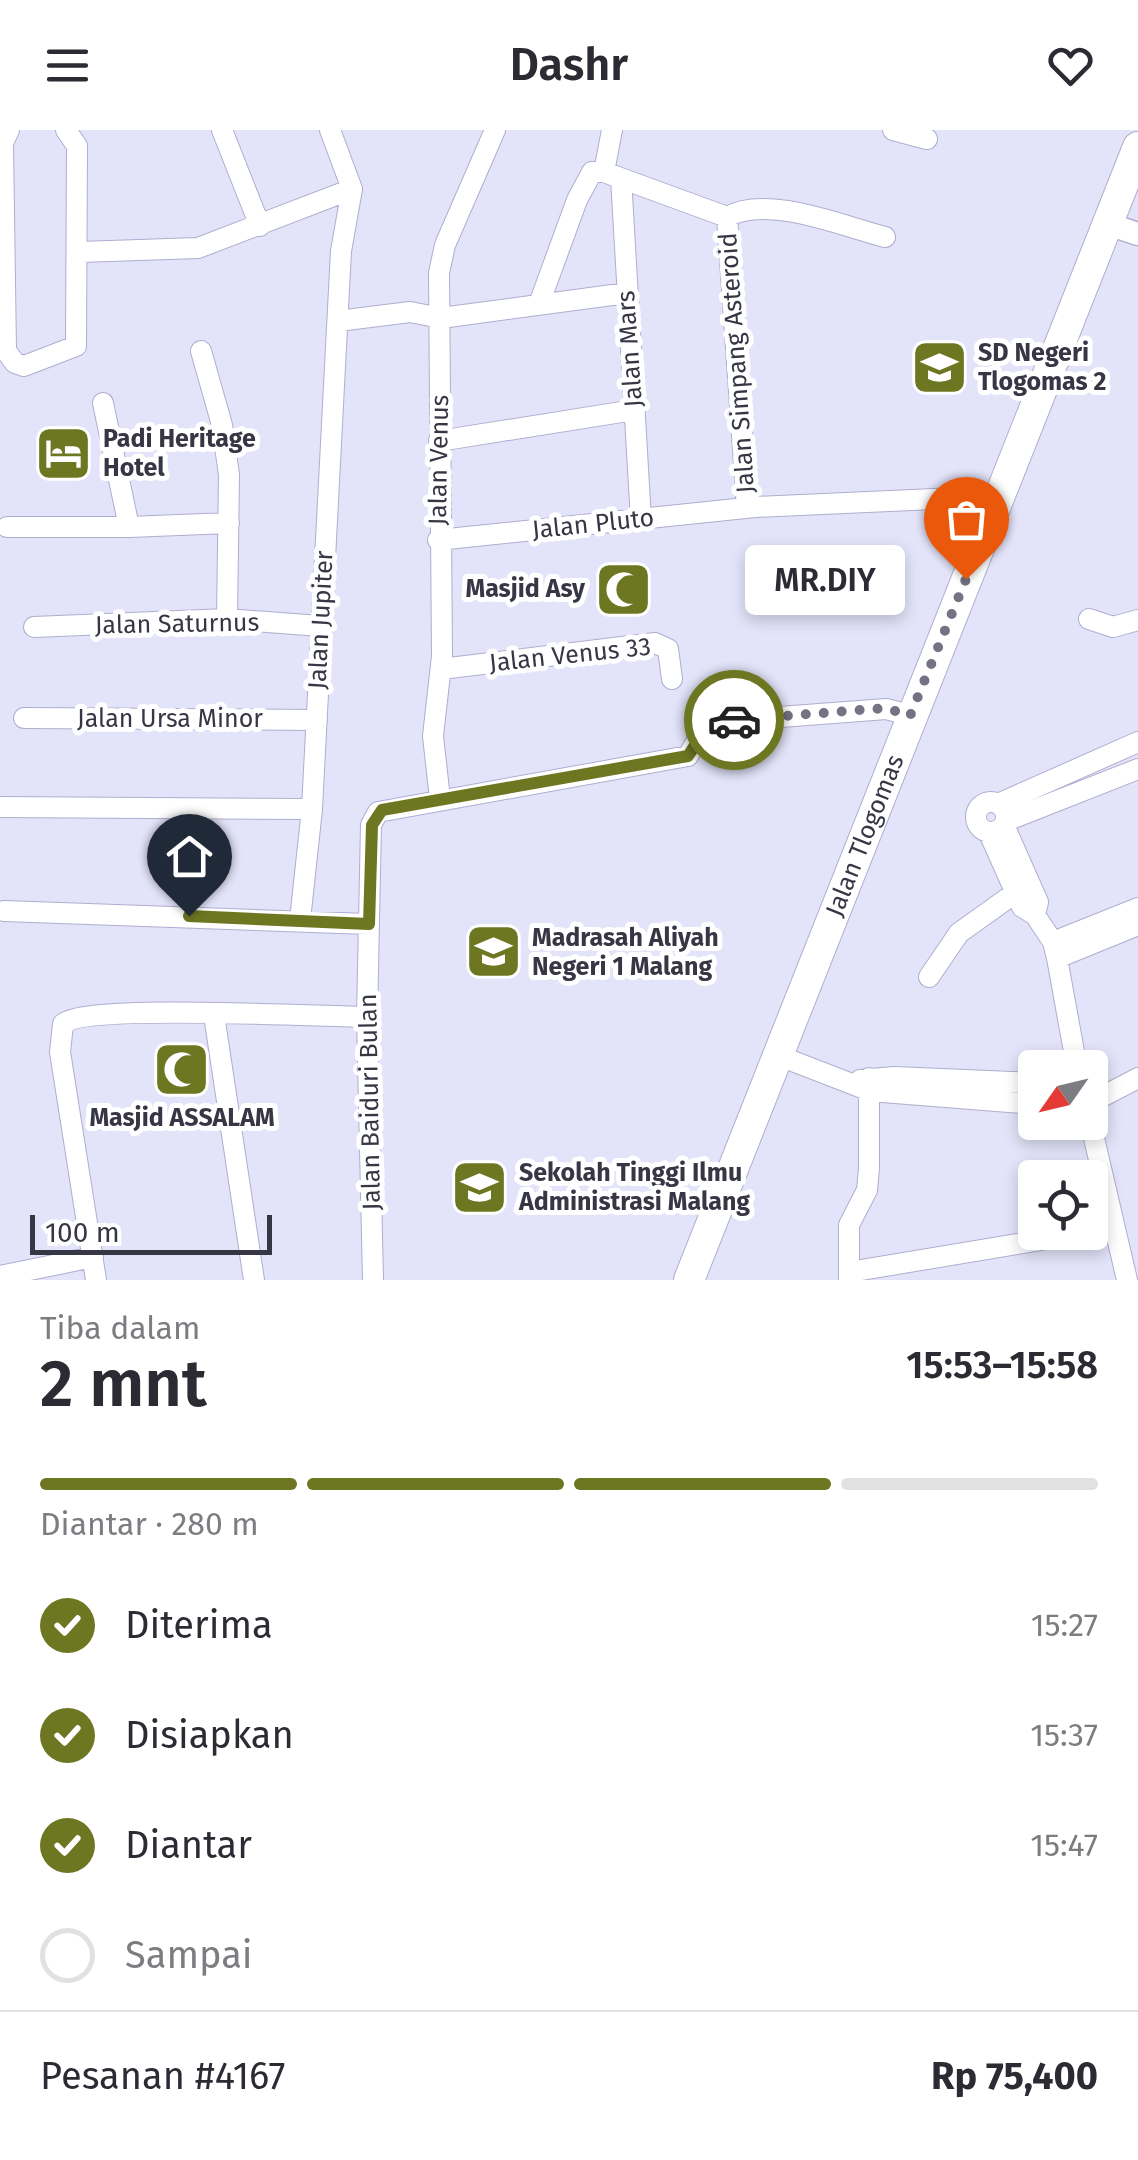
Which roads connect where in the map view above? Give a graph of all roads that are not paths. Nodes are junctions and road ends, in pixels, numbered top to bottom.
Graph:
1 (9, 130) edge
2 (66, 130) edge
3 (222, 130) edge
4 (330, 130) edge
5 (494, 130) edge
6 (612, 130) edge
7 (893, 130) edge
8 (927, 139) dead end
9 (1138, 146) edge
10 (612, 175) junction
11 (352, 189) junction
12 (727, 217) junction
13 (1108, 224) junction
14 (260, 226) junction
15 (1138, 234) edge
16 (885, 237) dead end
17 (80, 252) junction
18 (626, 292) junction
19 (540, 304) junction
20 (440, 318) junction
21 (338, 320) junction
22 (201, 352) dead end
23 (104, 403) dead end
24 (634, 410) junction
25 (439, 440) junction
26 (1000, 496) junction
27 (748, 508) junction
28 (641, 520) junction
29 (229, 523) junction
30 (7, 526) dead end
31 (128, 527) junction
32 (438, 540) junction
33 (226, 619) junction
34 (1089, 619) dead end
35 (1138, 620) edge
36 (320, 626) junction
37 (34, 627) dead end
38 (441, 669) junction
39 (672, 679) dead end
40 (910, 716) junction
41 (24, 718) dead end
42 (316, 720) junction
43 (1130, 745) edge
44 (1135, 770) edge
45 (440, 799) junction
46 (0, 807) edge
47 (312, 809) junction
48 (999, 821) junction
49 (1015, 892) junction
50 (1138, 908) edge
51 (4, 910) dead end
52 (1035, 915) junction
53 (300, 920) junction
54 (369, 924) junction
55 (1138, 925) edge
56 (1055, 950) junction
57 (929, 977) dead end
58 (214, 1015) junction
59 (368, 1017) junction
60 (1074, 1050) edge
61 (783, 1057) junction
62 (1138, 1078) edge
63 (1018, 1083) edge
64 (864, 1084) junction
65 (1108, 1091) edge
66 (1018, 1102) edge
67 (1094, 1140) edge
68 (1018, 1248) edge
69 (93, 1256) junction
70 (936, 1270) edge
71 (0, 1276) edge
72 (849, 1276) edge
73 (96, 1280) edge
74 (254, 1280) edge
75 (373, 1280) edge
76 (689, 1280) edge
77 (1127, 1280) edge

1 - 17 street
2 - 17 street
3 - 14 street
4 - 11 street
5 - 20 street, Jalan Venus
6 - 10 street, Jalan Mars
7 - 8 street
9 - 13 main road, Jalan Tlogomas
10 - 12 street
10 - 18 street, Jalan Mars
10 - 19 street
11 - 14 street
11 - 21 street, Jalan Jupiter
12 - 16 street
12 - 27 street, Jalan Simpang Asteroid
13 - 15 street
13 - 26 main road, Jalan Tlogomas
14 - 17 street
18 - 19 street
18 - 24 street, Jalan Mars
19 - 20 street
20 - 21 street
20 - 25 street, Jalan Venus
21 - 36 street, Jalan Jupiter
22 - 29 street
23 - 31 street
24 - 25 street
24 - 28 street, Jalan Mars
25 - 32 street, Jalan Venus
26 - 27 street, Jalan Pluto
26 - 40 main road, Jalan Tlogomas
27 - 28 street, Jalan Pluto
28 - 32 street, Jalan Pluto
29 - 31 street
29 - 33 street
30 - 31 street
32 - 38 street, Jalan Venus
33 - 36 street, Jalan Saturnus
33 - 37 street, Jalan Saturnus
34 - 35 street
36 - 42 street, Jalan Jupiter
38 - 39 street, Jalan Venus 33
38 - 45 street, Jalan Venus
40 - 45 street
40 - 61 main road, Jalan Tlogomas
41 - 42 street, Jalan Ursa Minor
42 - 47 street, Jalan Jupiter
43 - 44 street
43 - 48 street
44 - 48 street
45 - 54 street, Jalan Baiduri Bulan
46 - 47 street
47 - 53 street, Jalan Jupiter
48 - 49 street
48 - 52 street
49 - 52 street
49 - 57 street
50 - 56 street
51 - 53 street
52 - 56 street
53 - 54 street
54 - 59 street, Jalan Baiduri Bulan
55 - 56 street
56 - 60 street
58 - 59 street
58 - 69 street
58 - 74 street
59 - 75 street, Jalan Baiduri Bulan
61 - 64 street
61 - 76 main road, Jalan Tlogomas
62 - 65 street
63 - 64 street
64 - 66 street
64 - 72 street
67 - 77 street
68 - 70 street
69 - 71 street
69 - 73 street
70 - 72 street

